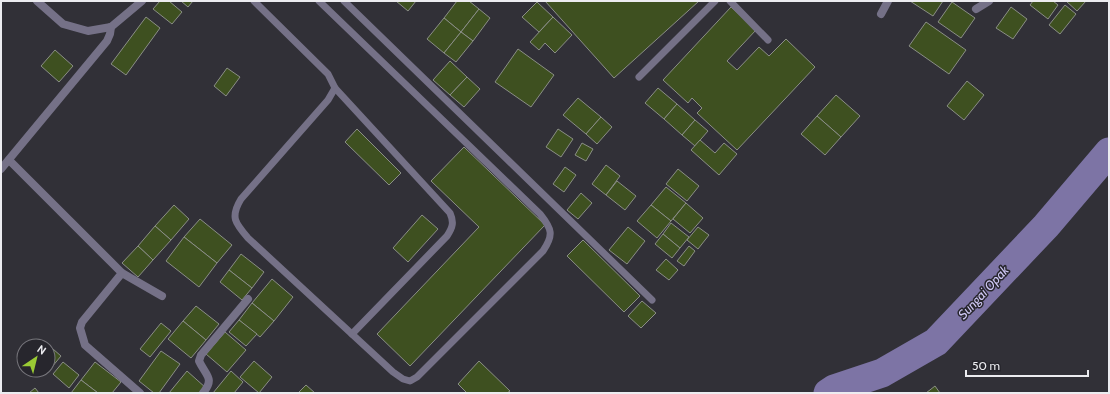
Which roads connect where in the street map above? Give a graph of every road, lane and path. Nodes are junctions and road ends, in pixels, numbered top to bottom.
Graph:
1 (37, 1) edge
2 (142, 1) edge
3 (254, 1) edge
4 (319, 1) edge
5 (344, 1) edge
6 (715, 1) edge
7 (730, 1) edge
8 (888, 1) edge
9 (989, 1) edge
10 (976, 9) dead end
11 (881, 14) dead end
12 (111, 27) junction
13 (768, 40) dead end
14 (639, 77) dead end
15 (335, 88) junction
16 (9, 160) junction
17 (1, 169) edge
18 (122, 273) junction
19 (162, 296) dead end
20 (248, 299) dead end
21 (652, 300) dead end
22 (352, 334) junction
23 (140, 393) edge
24 (203, 393) edge

1 - 12 street
2 - 12 street
3 - 15 lane
4 - 22 lane
5 - 21 lane
6 - 14 lane
7 - 13 lane
8 - 11 street
9 - 10 street
12 - 16 street
15 - 22 lane
15 - 22 lane
16 - 17 street
16 - 18 street
18 - 19 street
18 - 23 street
20 - 24 street

